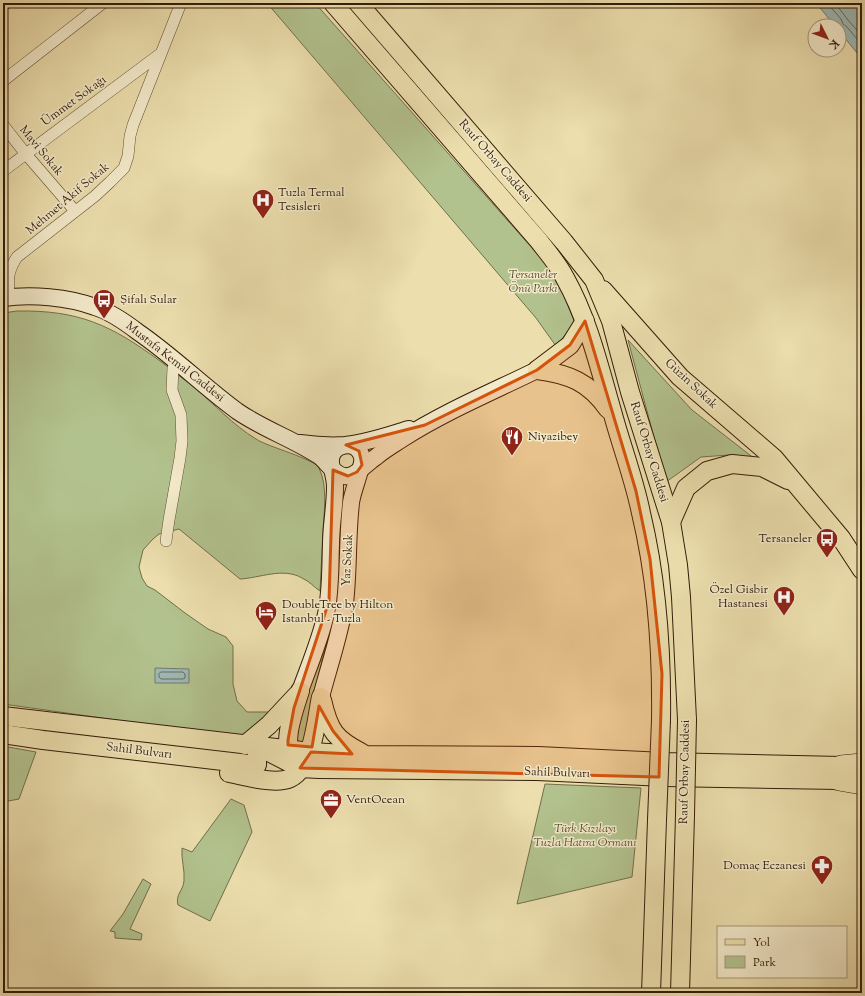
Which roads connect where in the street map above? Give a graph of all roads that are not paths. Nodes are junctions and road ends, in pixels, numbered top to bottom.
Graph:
1 (7, 3) edge
2 (103, 3) edge
3 (181, 3) edge
4 (333, 3) edge
5 (358, 3) edge
6 (3, 6) edge
7 (160, 54) junction
8 (3, 81) edge
9 (3, 125) edge
10 (25, 153) junction
11 (3, 171) edge
12 (75, 211) junction
13 (594, 280) junction
14 (6, 298) edge
15 (585, 321) junction
16 (173, 368) dead end
17 (537, 370) junction
18 (614, 418) junction
19 (425, 425) junction
20 (293, 442) junction
21 (346, 445) junction
22 (333, 470) junction
23 (360, 470) junction
24 (794, 482) junction
25 (671, 522) junction
26 (166, 541) dead end
27 (862, 570) edge
28 (300, 691) junction
29 (321, 697) junction
30 (3, 716) edge
31 (3, 734) edge
32 (252, 740) junction
33 (348, 745) junction
34 (288, 747) junction
35 (311, 749) junction
36 (148, 752) junction
37 (365, 755) junction
38 (862, 765) edge
39 (300, 768) junction
40 (840, 773) junction
41 (862, 782) edge
42 (651, 993) edge
43 (680, 993) edge

1 - 6 street
2 - 8 street
3 - 7 street, Mehmet Akif Sokak
4 - 15 main road, Rauf Orbay Caddesi
5 - 13 main road, Rauf Orbay Caddesi
7 - 10 street, Ümmet Sokağı
7 - 12 street, Mehmet Akif Sokak
9 - 10 street, Mavi Sokak
10 - 11 street, Ümmet Sokağı
10 - 12 street, Mavi Sokak
12 - 14 street, Mehmet Akif Sokak
13 - 24 main road, Güzin Sokak
13 - 25 main road, Rauf Orbay Caddesi
14 - 20 street, Mustafa Kemal Caddesi
15 - 17 main road
15 - 18 main road, Rauf Orbay Caddesi
16 - 26 street
17 - 18 main road
17 - 19 street, Mustafa Kemal Caddesi
18 - 42 main road, Rauf Orbay Caddesi, bridge
19 - 21 street, Mustafa Kemal Caddesi
19 - 23 street, Mustafa Kemal Caddesi
20 - 21 street, Mustafa Kemal Caddesi
20 - 22 street, Mustafa Kemal Caddesi
21 - 22 street, Mustafa Kemal Caddesi
21 - 23 street
22 - 23 street, Mustafa Kemal Caddesi
22 - 28 street, Yaz Sokak
23 - 29 street, Yaz Sokak
24 - 25 main road
24 - 27 main road, Güzin Sokak
25 - 43 main road, Rauf Orbay Caddesi, bridge
28 - 32 main road
28 - 34 main road
29 - 33 main road
29 - 35 main road
30 - 32 main road, Sahil Bulvarı
31 - 36 main road, Sahil Bulvarı
32 - 34 main road, Sahil Bulvarı
32 - 36 main road, Sahil Bulvarı
32 - 39 main road, Sahil Bulvarı
33 - 35 street
33 - 37 main road
34 - 35 main road, Sahil Bulvarı
34 - 39 main road
35 - 37 main road, Sahil Bulvarı
35 - 39 main road
36 - 39 main road
37 - 40 main road, Sahil Bulvarı
38 - 40 highway, Sahil Bulvarı
39 - 40 main road, Sahil Bulvarı
40 - 41 highway

